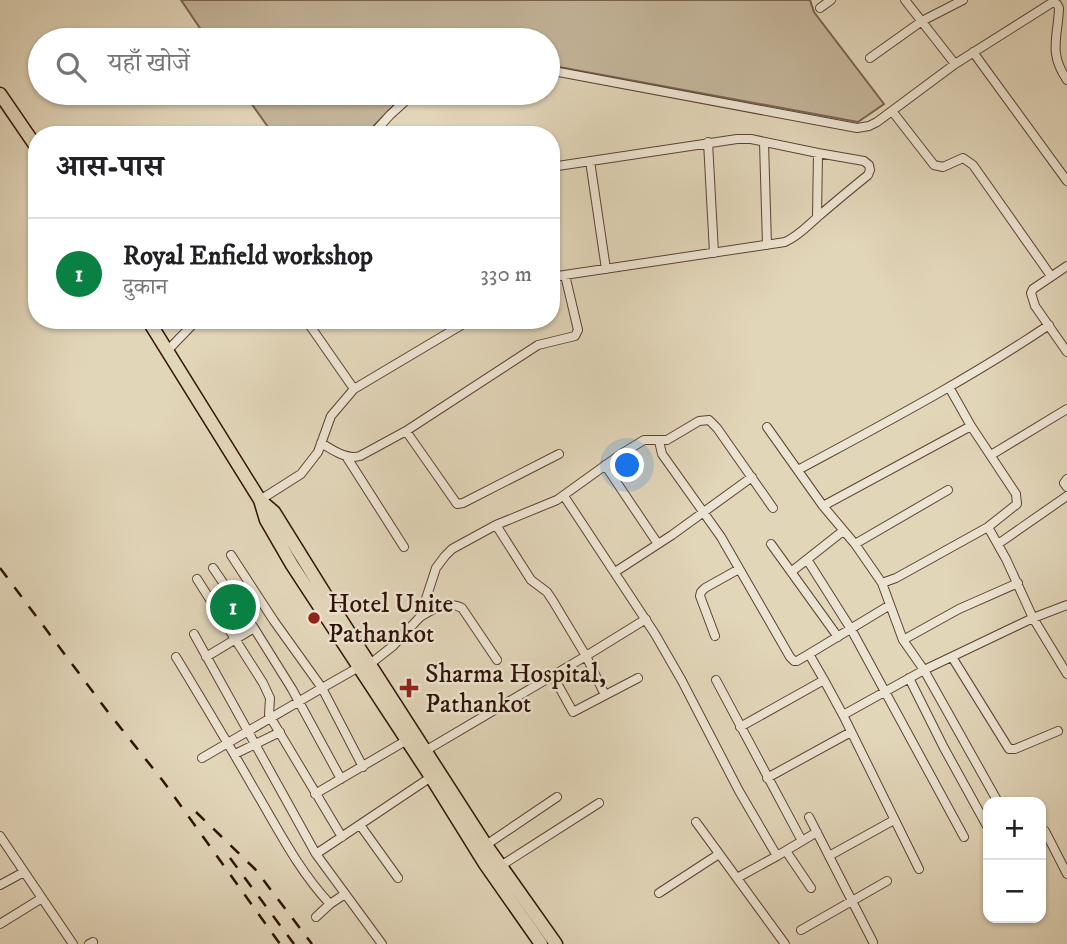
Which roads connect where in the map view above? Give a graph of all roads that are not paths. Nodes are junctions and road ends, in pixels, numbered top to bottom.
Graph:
1 (831, 0) edge
2 (905, 0) edge
3 (963, 0) edge
4 (1050, 2) edge
5 (820, 8) dead end
6 (922, 21) junction
7 (973, 52) junction
8 (870, 58) dead end
9 (955, 64) junction
10 (560, 72) edge
11 (1067, 80) edge
12 (0, 94) edge
13 (401, 105) edge
14 (892, 111) junction
15 (380, 126) edge
16 (28, 135) edge
17 (708, 142) junction
18 (764, 142) junction
19 (818, 153) junction
20 (590, 161) junction
21 (560, 166) edge
22 (1067, 181) edge
23 (817, 217) junction
24 (767, 246) junction
25 (714, 253) junction
26 (1067, 266) edge
27 (606, 269) junction
28 (565, 275) junction
29 (560, 276) edge
30 (1051, 276) junction
31 (1049, 325) junction
32 (154, 329) edge
33 (188, 329) edge
34 (312, 329) edge
35 (455, 329) edge
36 (168, 350) junction
37 (1067, 352) edge
38 (949, 387) junction
39 (354, 389) junction
40 (1067, 409) edge
41 (971, 426) junction
42 (767, 427) dead end
43 (407, 430) junction
44 (659, 441) junction
45 (321, 443) junction
46 (559, 454) dead end
47 (991, 455) junction
48 (346, 456) junction
49 (606, 465) junction
50 (798, 470) junction
51 (752, 477) junction
52 (1067, 479) edge
53 (1067, 487) edge
54 (948, 490) dead end
55 (564, 496) junction
56 (1067, 496) edge
57 (260, 500) junction
58 (823, 506) junction
59 (773, 508) dead end
60 (704, 511) junction
61 (496, 525) junction
62 (988, 527) junction
63 (844, 531) junction
64 (658, 544) junction
65 (771, 544) dead end
66 (855, 544) junction
67 (998, 544) junction
68 (404, 547) dead end
69 (231, 555) dead end
70 (808, 561) junction
71 (213, 568) dead end
72 (738, 569) junction
73 (615, 572) junction
74 (792, 572) junction
75 (197, 579) dead end
76 (882, 583) junction
77 (1018, 583) junction
78 (890, 605) junction
79 (1067, 605) edge
80 (420, 617) junction
81 (1033, 618) junction
82 (646, 619) junction
83 (254, 628) junction
84 (851, 629) junction
85 (194, 634) dead end
86 (715, 636) dead end
87 (838, 637) junction
88 (236, 639) junction
89 (903, 640) junction
90 (809, 654) junction
91 (586, 656) junction
92 (176, 657) dead end
93 (206, 657) junction
94 (952, 657) junction
95 (497, 660) dead end
96 (364, 665) junction
97 (924, 670) junction
98 (1067, 674) edge
99 (553, 676) junction
100 (638, 678) dead end
101 (909, 678) junction
102 (716, 680) dead end
103 (824, 680) junction
104 (322, 688) junction
105 (886, 691) junction
106 (605, 695) junction
107 (299, 701) junction
108 (843, 715) junction
109 (270, 717) junction
110 (740, 727) junction
111 (1058, 731) dead end
112 (247, 732) junction
113 (280, 732) junction
114 (852, 732) junction
115 (407, 740) junction
116 (228, 743) junction
117 (255, 745) junction
118 (425, 751) junction
119 (234, 754) junction
120 (202, 758) dead end
121 (363, 767) junction
122 (431, 777) junction
123 (767, 778) junction
124 (341, 779) junction
125 (316, 794) junction
126 (557, 797) dead end
127 (995, 797) edge
128 (599, 803) dead end
129 (809, 817) dead end
130 (983, 819) edge
131 (894, 820) junction
132 (696, 822) dead end
133 (360, 825) junction
134 (817, 832) junction
135 (1046, 833) edge
136 (0, 836) edge
137 (342, 837) junction
138 (964, 837) dead end
139 (802, 841) junction
140 (486, 845) junction
141 (786, 851) junction
142 (316, 854) junction
143 (719, 854) junction
144 (777, 856) junction
145 (829, 856) junction
146 (502, 865) junction
147 (919, 869) dead end
148 (24, 872) junction
149 (1067, 874) edge
150 (398, 878) dead end
151 (737, 878) junction
152 (887, 881) dead end
153 (0, 885) edge
154 (811, 888) dead end
155 (659, 893) dead end
156 (345, 894) junction
157 (42, 898) junction
158 (851, 900) junction
159 (330, 904) junction
160 (316, 917) dead end
161 (0, 924) edge
162 (800, 930) dead end
163 (873, 942) dead end
164 (782, 943) edge
165 (73, 944) edge
166 (382, 944) edge
167 (541, 944) edge
168 (556, 944) edge

1 - 5 street
2 - 6 street
3 - 6 street
4 - 7 street
4 - 11 street
6 - 8 street
6 - 9 street
7 - 9 street
7 - 22 street
9 - 14 street
10 - 14 street
12 - 16 main road
13 - 15 street
14 - 30 street
17 - 18 street
17 - 20 street
17 - 25 street
18 - 19 street
18 - 24 street
19 - 23 street
19 - 23 street
20 - 21 street
20 - 27 street
23 - 24 street
24 - 25 street
25 - 27 street
26 - 30 street
27 - 28 street
28 - 29 street
28 - 43 street
30 - 31 street
31 - 37 street
31 - 38 street
32 - 36 main road
33 - 36 street
34 - 39 street
35 - 39 street
36 - 57 main road
38 - 41 street
38 - 50 street
39 - 45 street
40 - 47 street
41 - 47 street
41 - 58 street
42 - 50 street
43 - 46 street
43 - 48 street
44 - 49 street
44 - 51 street
44 - 60 street
45 - 48 street
45 - 57 street
47 - 62 street
48 - 68 street
49 - 55 street
49 - 64 street
50 - 58 street
51 - 59 street
51 - 60 street
52 - 53 street
54 - 66 street
55 - 61 street
55 - 73 street
56 - 67 street
57 - 96 main road
58 - 63 street
60 - 64 street
60 - 72 street
61 - 80 street
61 - 91 street
62 - 67 street
62 - 76 street
63 - 66 street
63 - 70 street
64 - 73 street
65 - 74 street
66 - 76 street
67 - 77 street
69 - 104 street
70 - 74 street
70 - 84 street
71 - 83 street
72 - 86 street
72 - 90 street
73 - 82 street
74 - 87 street
75 - 88 street
76 - 78 street
77 - 81 street
77 - 89 street
78 - 84 street
78 - 89 street
79 - 81 street
80 - 95 street
80 - 96 street
81 - 94 street
81 - 98 street
82 - 91 street
82 - 144 street
83 - 88 street
83 - 107 street
84 - 87 street
84 - 105 street
85 - 93 street
87 - 90 street
88 - 93 street
88 - 109 street
89 - 97 street
90 - 103 street
91 - 99 street
91 - 106 street
92 - 116 street
93 - 112 street
94 - 97 street
94 - 111 street
96 - 104 street
96 - 115 main road
96 - 118 main road
97 - 101 street
97 - 127 street
99 - 106 street
99 - 118 street
100 - 106 street
101 - 105 street
101 - 130 street
102 - 110 street
103 - 108 street
103 - 110 street
104 - 107 street
104 - 121 street
105 - 108 street
105 - 138 street
107 - 109 street
107 - 124 street
108 - 114 street
109 - 112 street
109 - 113 street
110 - 123 street
112 - 116 street
112 - 117 street
113 - 117 street
113 - 125 street
114 - 123 street
114 - 131 street
115 - 121 street
115 - 122 main road
116 - 119 street
116 - 120 street
117 - 119 street
117 - 142 street
118 - 140 main road
119 - 159 street
121 - 124 street
122 - 133 street
122 - 167 main road
123 - 139 street
124 - 125 street
125 - 137 street
126 - 140 street
128 - 146 street
129 - 134 street
131 - 145 street
131 - 147 street
132 - 143 street
133 - 137 street
133 - 150 street
134 - 139 street
134 - 145 street
135 - 149 street
136 - 148 street
137 - 142 street
139 - 141 street
140 - 146 main road
141 - 144 street
141 - 154 street
142 - 156 street
143 - 151 street
143 - 155 street
144 - 151 street
145 - 158 street
146 - 168 main road
148 - 153 street
148 - 157 street
151 - 164 street
152 - 158 street
156 - 159 street
156 - 166 street
157 - 161 street
157 - 165 street
158 - 162 street
158 - 163 street
159 - 160 street

